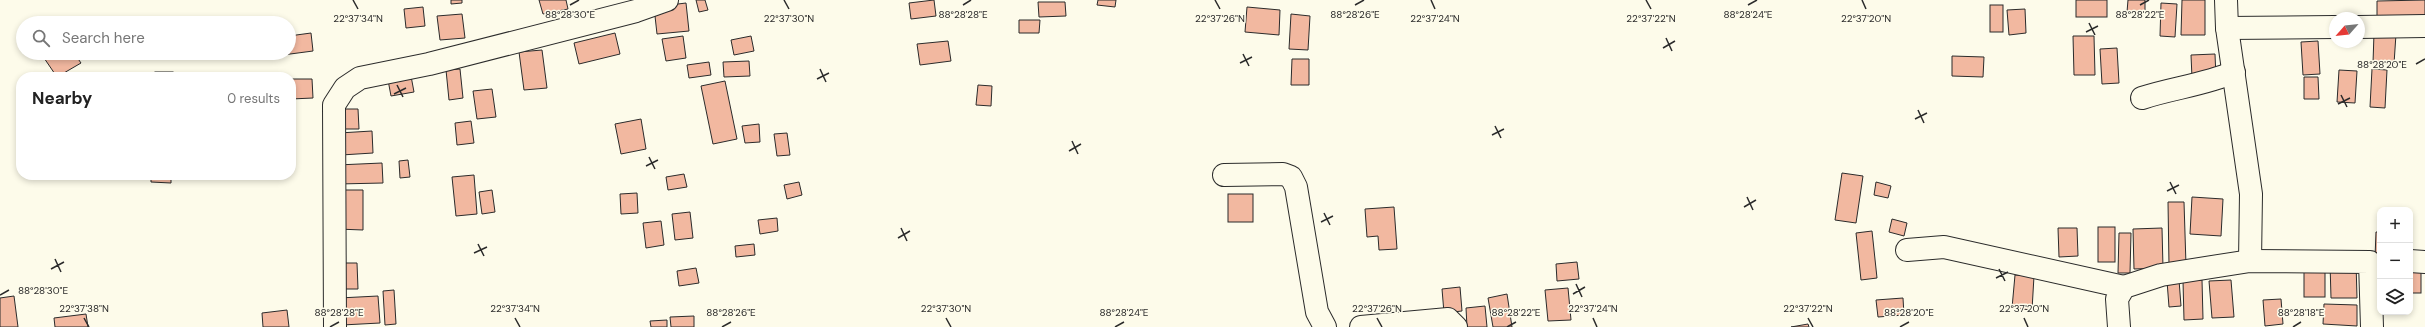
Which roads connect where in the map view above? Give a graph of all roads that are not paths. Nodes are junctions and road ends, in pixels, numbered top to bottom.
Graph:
1 (666, 0) edge
2 (2226, 0) edge
3 (2425, 26) edge
4 (2329, 27) edge
5 (2365, 27) edge
6 (2227, 28) junction
7 (2234, 72) junction
8 (2142, 98) dead end
9 (1224, 175) dead end
10 (1907, 250) dead end
11 (2250, 261) junction
12 (2413, 261) edge
13 (2375, 262) edge
14 (2425, 262) edge
15 (2124, 287) junction
16 (335, 327) edge
17 (1324, 327) edge
18 (1361, 327) edge
19 (1456, 327) edge
20 (2119, 327) edge
21 (2372, 327) edge

1 - 16 street
2 - 6 street
3 - 5 street
4 - 6 street
6 - 7 street
7 - 8 street
7 - 11 street
9 - 17 street
10 - 15 street
11 - 13 street
11 - 15 street
12 - 14 street
13 - 21 street
15 - 20 street
18 - 19 street

